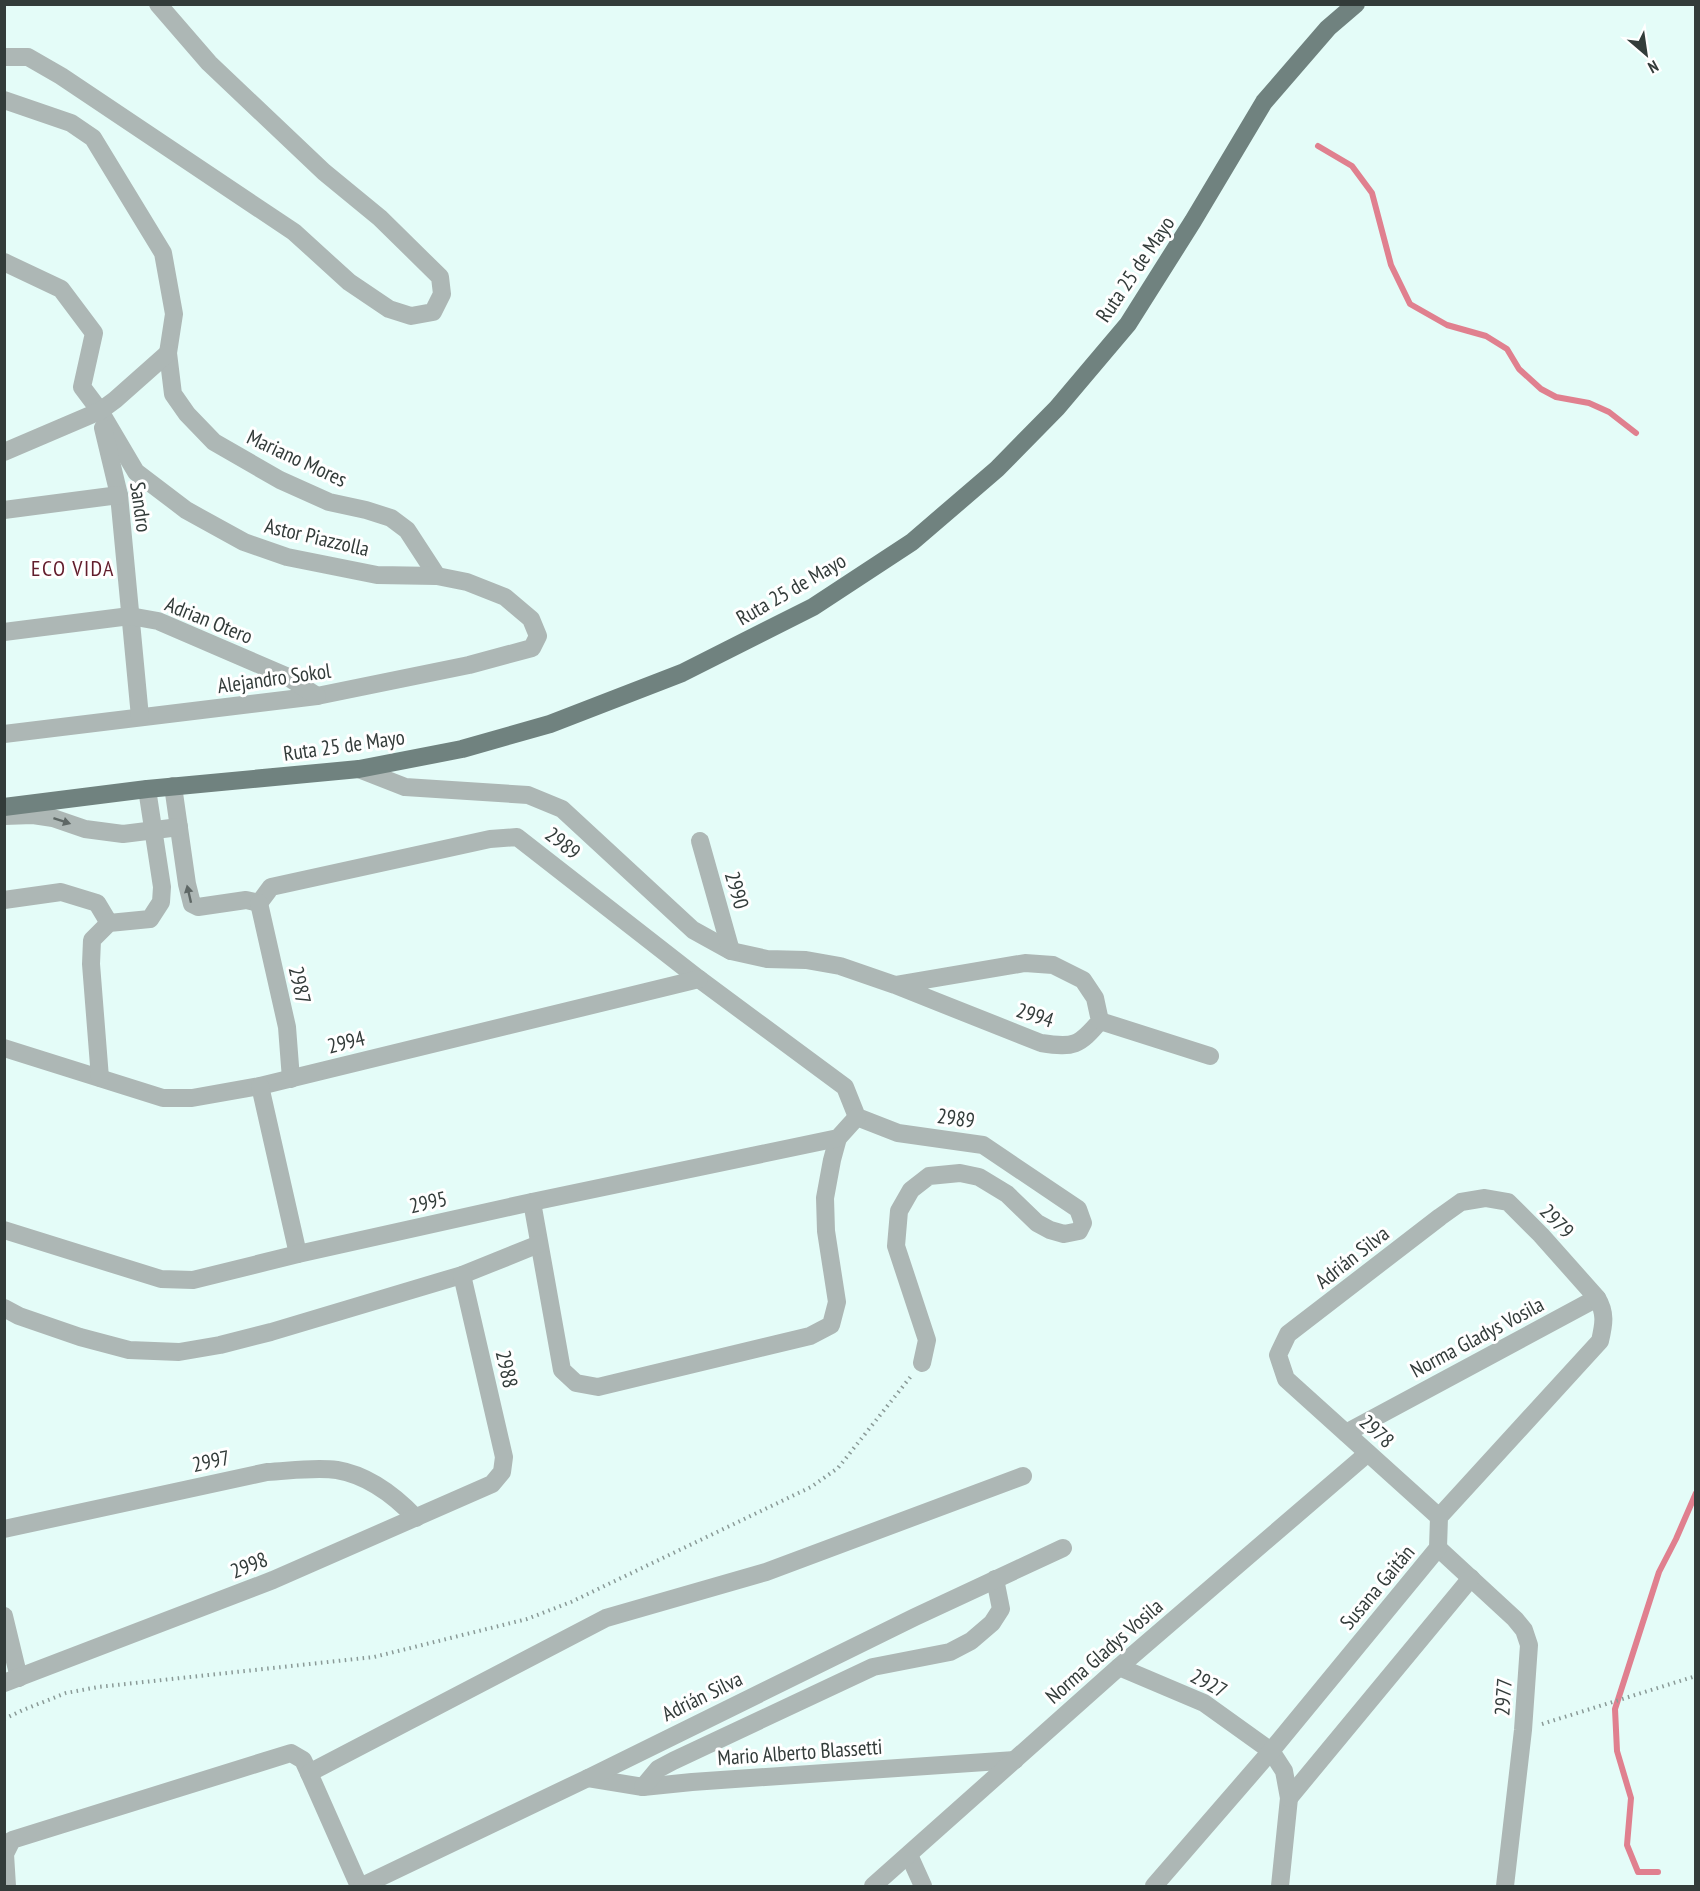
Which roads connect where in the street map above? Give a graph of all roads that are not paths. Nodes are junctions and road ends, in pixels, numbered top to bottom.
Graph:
1 (158, 4) edge
2 (1356, 4) edge
3 (4, 57) edge
4 (4, 100) edge
5 (4, 262) edge
6 (168, 353) junction
7 (100, 411) junction
8 (4, 452) edge
9 (118, 495) junction
10 (4, 510) edge
11 (437, 576) junction
12 (130, 616) junction
13 (4, 632) edge
14 (538, 636) joint
15 (317, 696) junction
16 (140, 717) junction
17 (4, 734) edge
18 (359, 769) junction
19 (173, 786) junction
20 (147, 789) junction
21 (4, 807) edge
22 (4, 816) edge
23 (179, 827) junction
24 (152, 831) junction
25 (700, 842) dead end
26 (4, 900) edge
27 (259, 903) junction
28 (109, 923) junction
29 (737, 953) junction
30 (699, 979) junction
31 (895, 985) junction
32 (1100, 1021) junction
33 (4, 1048) edge
34 (1210, 1056) dead end
35 (100, 1078) junction
36 (291, 1078) junction
37 (260, 1086) junction
38 (857, 1117) junction
39 (838, 1138) junction
40 (951, 1140) junction
41 (955, 1173) junction
42 (532, 1202) junction
43 (1461, 1202) joint
44 (4, 1230) edge
45 (539, 1244) junction
46 (298, 1254) junction
47 (462, 1275) junction
48 (1600, 1303) junction
49 (4, 1308) edge
50 (922, 1363) road end
51 (1286, 1379) joint
52 (1346, 1433) junction
53 (1368, 1453) junction
54 (502, 1472) joint
55 (1023, 1476) dead end
56 (1439, 1517) junction
57 (416, 1518) junction
58 (4, 1529) edge
59 (1063, 1548) dead end
60 (1438, 1548) junction
61 (1471, 1578) junction
62 (995, 1579) junction
63 (4, 1616) edge
64 (1119, 1667) junction
65 (12, 1681) edge
66 (1271, 1751) junction
67 (1015, 1760) junction
68 (309, 1773) junction
69 (588, 1779) junction
70 (643, 1787) junction
71 (1289, 1798) junction
72 (909, 1855) junction
73 (7, 1887) edge
74 (360, 1887) edge
75 (873, 1887) edge
76 (923, 1887) edge
77 (1154, 1887) edge
78 (1280, 1887) edge
79 (1505, 1887) edge

1 - 3 street
2 - 18 main road, Ruta 25 de Mayo
4 - 6 street, Mariano Mores
5 - 7 street, Astor Piazzolla
6 - 7 street
6 - 11 street, Mariano Mores
7 - 8 street
7 - 9 street, Sandro
7 - 11 street, Astor Piazzolla
9 - 10 street
9 - 12 street, Sandro
11 - 14 street, Astor Piazzolla
12 - 13 street, Adrian Otero
12 - 15 street, Adrian Otero
12 - 16 street, Sandro
14 - 15 street, Alejandro Sokol
15 - 16 street, Alejandro Sokol
16 - 17 street, Alejandro Sokol
18 - 19 main road, Ruta 25 de Mayo
18 - 29 street
19 - 20 main road, Ruta 25 de Mayo
19 - 23 street
20 - 21 main road, Ruta 25 de Mayo
20 - 24 street
22 -> 24 street
23 - 24 street
27 -> 23 street
24 - 28 street
25 - 29 street, 2990
26 - 28 street
27 - 30 street, 2989
27 - 36 street, 2987
28 - 35 street
29 - 31 street, 2994
30 - 36 street, 2994
30 - 38 street, 2989
31 - 32 street, 2994
31 - 32 street, 2994
32 - 34 street
33 - 35 street, 2994
35 - 37 street, 2994
36 - 37 street, 2994
37 - 46 street
38 - 39 street
38 - 40 street, 2989
39 - 42 street, 2995
39 - 45 street
40 - 41 street
40 - 41 street, 2989
41 - 50 street, 2989
42 - 45 street
42 - 46 street, 2995
43 - 48 street, 2979
43 - 51 street, Adrián Silva
44 - 46 street, 2995
45 - 47 street
47 - 49 street
47 - 54 street, 2988
48 - 52 street, Norma Gladys Vosila
48 - 56 street
51 - 52 street, 2978
52 - 53 street, 2978
53 - 56 street, 2978
53 - 64 street, Norma Gladys Vosila
54 - 57 street, 2998
55 - 68 street
56 - 60 street, Susana Gaitán
57 - 58 street, 2997
57 - 65 street, 2998
59 - 62 street, Adrián Silva
60 - 61 street, 2977
60 - 66 street, Susana Gaitán
61 - 71 street
61 - 79 street, 2977
62 - 69 street, Adrián Silva
62 - 70 street
63 - 65 street
64 - 66 street, 2927
64 - 67 street, Norma Gladys Vosila
66 - 71 street
66 - 77 street, Susana Gaitán
67 - 70 street, Mario Alberto Blassetti
67 - 72 street, Norma Gladys Vosila
68 - 73 street
68 - 74 street
69 - 70 street, Mario Alberto Blassetti
69 - 74 street, Adrián Silva
71 - 78 street
72 - 75 street, Norma Gladys Vosila
72 - 76 street

